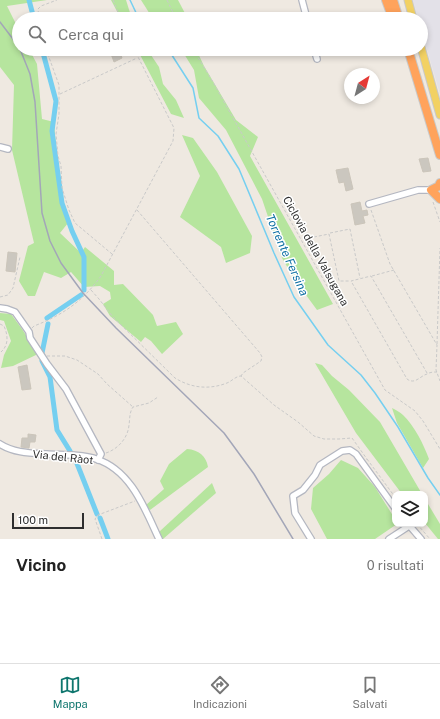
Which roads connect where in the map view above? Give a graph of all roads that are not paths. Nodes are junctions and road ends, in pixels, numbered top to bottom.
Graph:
1 (302, 0) edge
2 (386, 0) edge
3 (393, 0) edge
4 (398, 0) edge
5 (408, 0) edge
6 (305, 12) edge
7 (390, 12) edge
8 (397, 12) edge
9 (402, 12) edge
10 (411, 12) edge
11 (316, 56) edge
12 (410, 56) edge
13 (414, 56) edge
14 (424, 56) edge
15 (317, 59) dead end
16 (440, 115) edge
17 (440, 142) edge
18 (0, 147) edge
19 (8, 148) dead end
20 (440, 155) edge
21 (440, 183) edge
22 (431, 190) junction
23 (436, 200) edge
24 (369, 204) road end
25 (0, 308) edge
26 (0, 444) edge
27 (100, 457) junction
28 (392, 503) edge
29 (405, 527) edge
30 (410, 527) edge
31 (159, 539) edge
32 (311, 539) edge
33 (389, 539) edge
34 (421, 539) edge

1 - 6 street
2 - 7 highway
3 - 8 highway
4 - 9 highway
5 - 10 main road
11 - 15 street
12 - 20 highway
13 - 17 highway
14 - 16 main road
18 - 19 street
21 - 22 highway
22 - 23 highway
22 - 24 street
25 - 27 street
26 - 27 street, Via del Ràot
27 - 31 street, Via del Ràot
28 - 32 street
29 - 33 street
30 - 34 street

